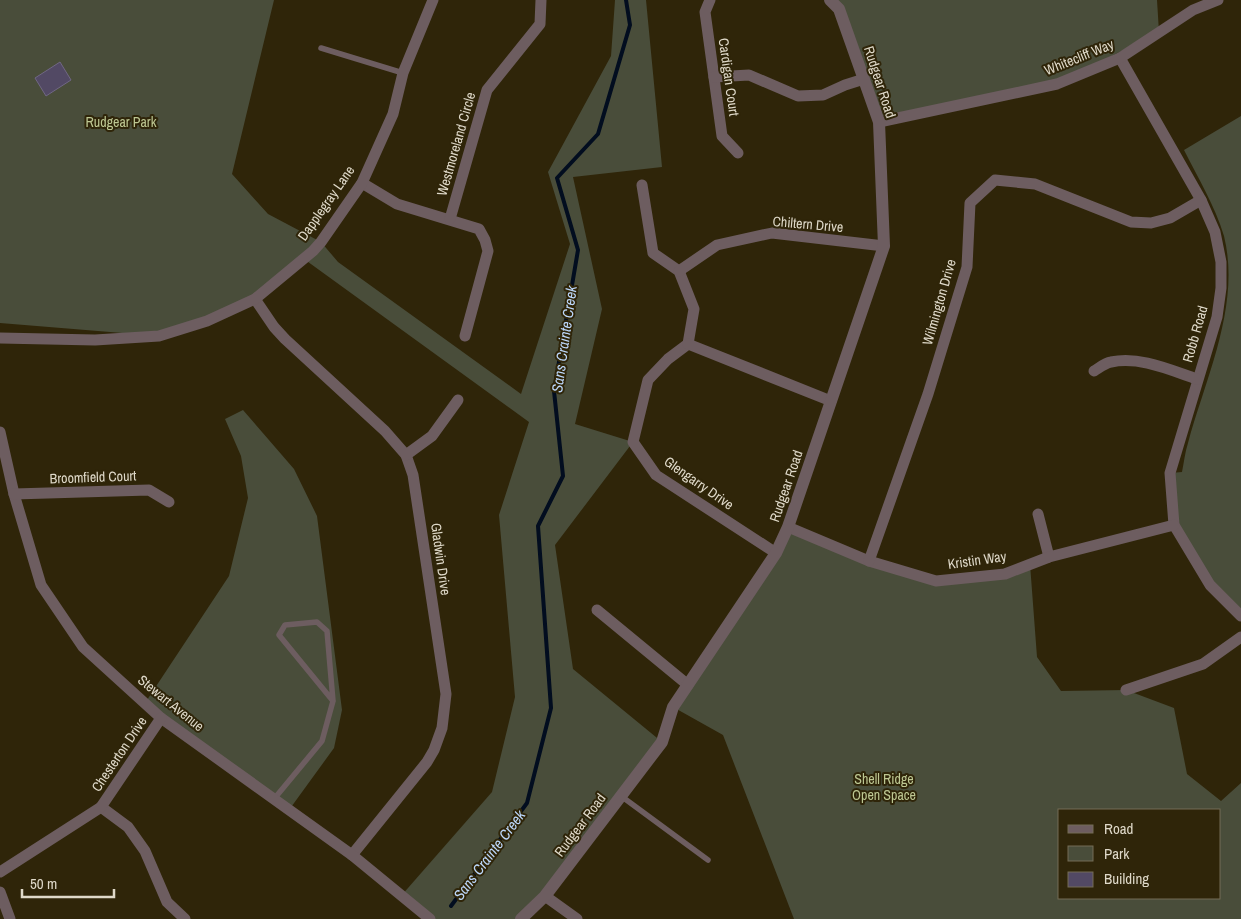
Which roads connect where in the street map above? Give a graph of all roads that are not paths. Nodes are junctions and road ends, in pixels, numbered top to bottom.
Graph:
1 (433, 0) edge
2 (541, 0) edge
3 (710, 0) edge
4 (830, 0) edge
5 (1218, 0) edge
6 (321, 48) dead end
7 (1120, 58) junction
8 (403, 73) junction
9 (714, 77) junction
10 (864, 79) junction
11 (879, 122) junction
12 (738, 153) dead end
13 (362, 183) junction
14 (642, 185) dead end
15 (1200, 200) junction
16 (450, 219) junction
17 (884, 246) junction
18 (679, 271) junction
19 (255, 299) junction
20 (465, 336) dead end
21 (0, 338) edge
22 (688, 344) junction
23 (1094, 371) dead end
24 (1197, 379) junction
25 (458, 400) dead end
26 (832, 401) junction
27 (0, 432) edge
28 (406, 455) junction
29 (14, 494) junction
30 (169, 502) dead end
31 (1038, 514) dead end
32 (1174, 525) junction
33 (788, 527) junction
34 (776, 553) junction
35 (1049, 557) junction
36 (869, 561) junction
37 (597, 610) dead end
38 (1241, 616) edge
39 (1241, 637) edge
40 (688, 685) junction
41 (1126, 690) dead end
42 (332, 701) junction
43 (161, 718) junction
44 (621, 796) junction
45 (274, 799) junction
46 (101, 807) junction
47 (352, 855) junction
48 (708, 860) dead end
49 (0, 872) edge
50 (0, 892) edge
51 (545, 896) junction
52 (10, 919) edge
53 (184, 919) edge
54 (430, 919) edge
55 (521, 919) edge
56 (577, 919) edge

1 - 8 street, Dapplegray Lane
2 - 16 street, Westmoreland Circle
3 - 9 street, Cardigan Court
4 - 10 street, Rudgear Road
5 - 7 street, Whitecliff Way
6 - 8 lane
7 - 11 street, Whitecliff Way
7 - 15 street, Robb Road
8 - 13 street, Dapplegray Lane
9 - 10 street
9 - 12 street, Cardigan Court
10 - 11 street, Rudgear Road
11 - 17 street, Rudgear Road
13 - 16 street, Westmoreland Circle
13 - 19 street, Dapplegray Lane
14 - 18 street
15 - 24 street, Robb Road
15 - 36 street, Wilmington Drive
16 - 20 street
17 - 18 street, Chiltern Drive
17 - 26 street, Rudgear Road
18 - 22 street
19 - 21 street, Dapplegray Lane
19 - 28 street, Gladwin Drive
22 - 26 street
22 - 34 street, Glengarry Drive
23 - 24 street
24 - 32 street, Robb Road
25 - 28 street
26 - 33 street, Rudgear Road
27 - 29 street, Stewart Avenue
28 - 47 street, Gladwin Drive
29 - 30 street, Broomfield Court
29 - 43 street, Stewart Avenue
31 - 35 street
32 - 35 street, Kristin Way
32 - 38 street, Robb Road
33 - 34 street, Rudgear Road
33 - 36 street, Kristin Way
34 - 40 street, Rudgear Road
35 - 36 street, Kristin Way
37 - 40 street
39 - 41 street
40 - 44 street, Rudgear Road
42 - 42 lane
42 - 45 lane
43 - 45 street, Stewart Avenue
43 - 46 street, Chesterton Drive
44 - 48 lane
44 - 51 street, Rudgear Road
45 - 47 street, Stewart Avenue
46 - 49 street, Chesterton Drive
46 - 53 street
47 - 54 street, Stewart Avenue
50 - 52 street
51 - 55 street, Rudgear Road
51 - 56 street

